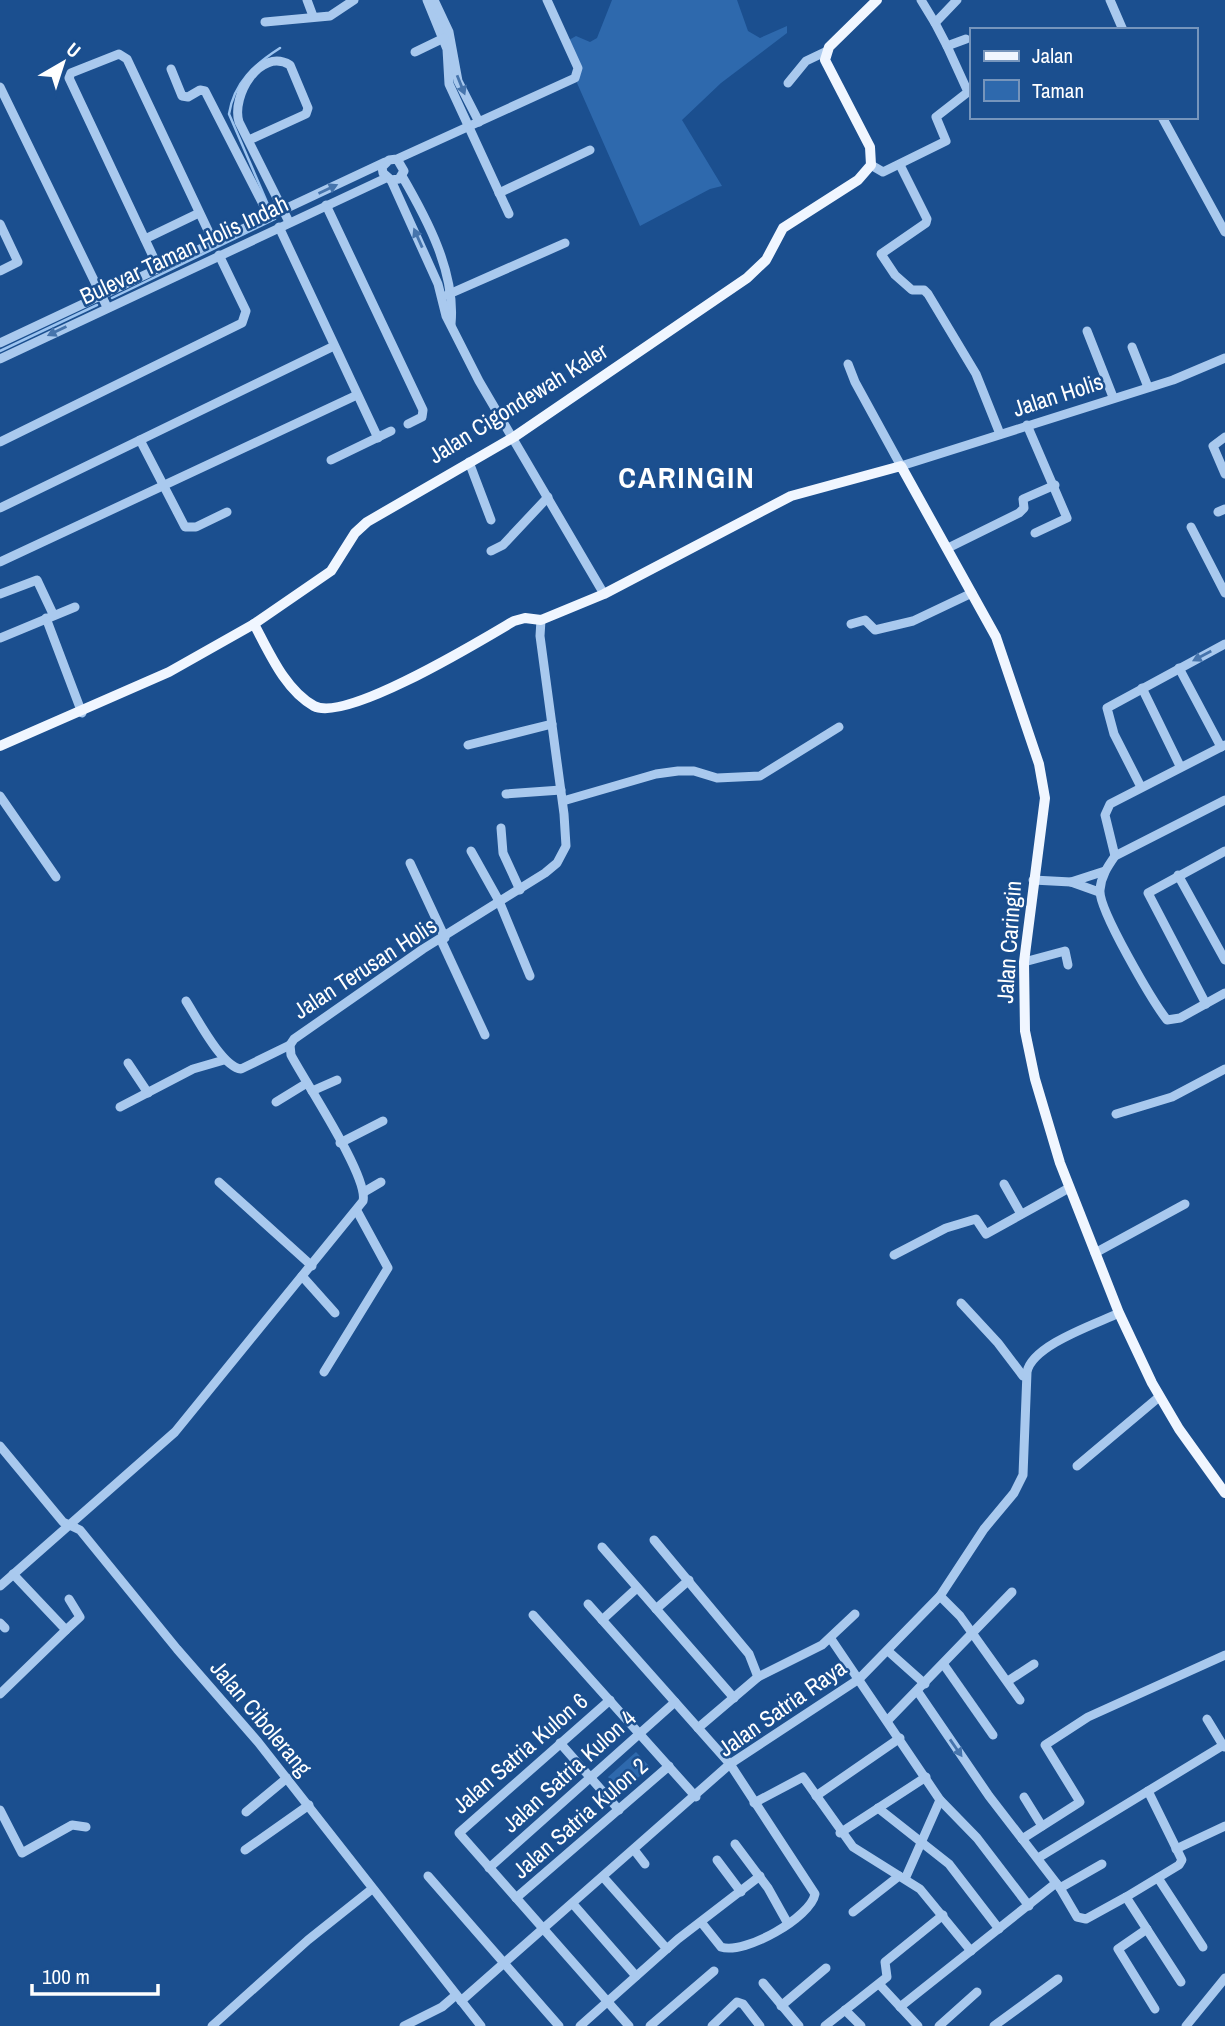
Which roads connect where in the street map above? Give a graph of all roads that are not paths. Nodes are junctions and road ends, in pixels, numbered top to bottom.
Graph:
1 (307, 0) edge
2 (354, 0) edge
3 (427, 0) edge
4 (434, 0) edge
5 (547, 0) edge
6 (877, 0) edge
7 (921, 0) edge
8 (957, 0) edge
9 (1110, 0) edge
10 (313, 16) junction
11 (265, 22) dead end
12 (935, 23) junction
13 (1122, 28) edge
14 (444, 38) junction
15 (966, 39) dead end
16 (947, 46) junction
17 (827, 51) junction
18 (415, 52) dead end
19 (171, 69) dead end
20 (788, 83) dead end
21 (0, 87) edge
22 (1163, 119) edge
23 (479, 122) junction
24 (468, 128) junction
25 (249, 140) junction
26 (590, 150) dead end
27 (397, 159) junction
28 (385, 162) junction
29 (871, 165) junction
30 (900, 165) junction
31 (402, 176) junction
32 (388, 179) junction
33 (499, 193) junction
34 (326, 205) junction
35 (199, 213) junction
36 (509, 214) dead end
37 (268, 216) junction
38 (286, 216) junction
39 (0, 224) edge
40 (279, 227) junction
41 (1225, 232) edge
42 (145, 239) junction
43 (214, 242) junction
44 (565, 243) dead end
45 (219, 255) junction
46 (158, 267) junction
47 (0, 271) edge
48 (101, 294) junction
49 (447, 295) junction
50 (107, 307) junction
51 (1087, 331) dead end
52 (0, 343) edge
53 (334, 346) junction
54 (1132, 347) dead end
55 (1225, 358) edge
56 (0, 359) edge
57 (848, 365) dead end
58 (1148, 387) junction
59 (357, 395) junction
60 (1113, 397) junction
61 (408, 424) dead end
62 (1027, 425) junction
63 (391, 431) dead end
64 (1000, 434) junction
65 (514, 437) junction
66 (1225, 437) edge
67 (378, 438) junction
68 (140, 440) junction
69 (0, 442) edge
70 (331, 460) dead end
71 (469, 462) junction
72 (901, 466) junction
73 (1225, 474) edge
74 (1055, 485) junction
75 (163, 486) junction
76 (548, 496) junction
77 (0, 508) edge
78 (228, 513) dead end
79 (491, 520) dead end
80 (1191, 527) dead end
81 (1035, 533) dead end
82 (948, 548) junction
83 (491, 551) dead end
84 (0, 562) edge
85 (972, 593) junction
86 (1225, 593) edge
87 (0, 594) edge
88 (604, 594) junction
89 (75, 607) dead end
90 (50, 616) junction
91 (541, 620) junction
92 (254, 624) junction
93 (851, 624) dead end
94 (0, 638) edge
95 (1225, 644) edge
96 (1179, 668) junction
97 (1142, 688) junction
98 (82, 713) junction
99 (552, 724) junction
100 (839, 727) dead end
101 (468, 745) dead end
102 (0, 746) edge
103 (1223, 746) edge
104 (1180, 766) junction
105 (1142, 787) junction
106 (561, 790) junction
107 (506, 793) dead end
108 (0, 796) edge
109 (1225, 800) edge
110 (563, 801) junction
111 (500, 828) dead end
112 (471, 851) dead end
113 (1225, 851) edge
114 (1115, 856) junction
115 (410, 863) dead end
116 (1105, 871) junction
117 (1178, 876) junction
118 (56, 877) dead end
119 (1034, 880) junction
120 (1071, 882) junction
121 (520, 890) junction
122 (1100, 892) junction
123 (499, 901) junction
124 (443, 939) junction
125 (1225, 960) edge
126 (1024, 962) junction
127 (1068, 965) dead end
128 (530, 976) dead end
129 (1225, 993) edge
130 (186, 1001) dead end
131 (1206, 1004) junction
132 (485, 1035) dead end
133 (290, 1045) junction
134 (224, 1060) junction
135 (128, 1063) dead end
136 (1225, 1069) edge
137 (337, 1080) dead end
138 (310, 1087) junction
139 (148, 1093) junction
140 (276, 1102) dead end
141 (120, 1107) dead end
142 (1116, 1114) dead end
143 (383, 1121) dead end
144 (341, 1143) junction
145 (219, 1182) dead end
146 (381, 1182) dead end
147 (1004, 1184) dead end
148 (1069, 1188) junction
149 (364, 1192) junction
150 (1185, 1204) dead end
151 (357, 1211) junction
152 (1021, 1214) junction
153 (1095, 1253) junction
154 (894, 1255) dead end
155 (312, 1266) junction
156 (302, 1276) junction
157 (961, 1303) dead end
158 (335, 1313) dead end
159 (1119, 1313) junction
160 (324, 1372) dead end
161 (1023, 1376) dead end
162 (1159, 1397) junction
163 (0, 1446) edge
164 (1077, 1466) dead end
165 (1225, 1493) edge
166 (72, 1525) junction
167 (654, 1540) dead end
168 (602, 1547) dead end
169 (13, 1574) junction
170 (689, 1580) junction
171 (0, 1586) edge
172 (637, 1588) junction
173 (1012, 1592) dead end
174 (940, 1596) junction
175 (69, 1599) dead end
176 (588, 1604) dead end
177 (656, 1609) junction
178 (855, 1614) dead end
179 (533, 1615) dead end
180 (602, 1620) junction
181 (66, 1630) junction
182 (973, 1633) junction
183 (831, 1639) junction
184 (888, 1651) junction
185 (1225, 1655) edge
186 (1034, 1664) dead end
187 (944, 1665) junction
188 (758, 1677) junction
189 (859, 1679) junction
190 (1008, 1681) junction
191 (921, 1688) junction
192 (0, 1694) edge
193 (734, 1698) junction
194 (610, 1700) junction
195 (1020, 1700) dead end
196 (675, 1702) junction
197 (888, 1720) junction
198 (1207, 1720) dead end
199 (698, 1728) junction
200 (640, 1733) junction
201 (993, 1735) dead end
202 (900, 1738) junction
203 (560, 1743) junction
204 (1223, 1747) edge
205 (730, 1764) junction
206 (669, 1766) junction
207 (590, 1776) junction
208 (926, 1777) junction
209 (287, 1778) junction
210 (1148, 1791) junction
211 (816, 1796) junction
212 (696, 1797) junction
213 (1024, 1797) dead end
214 (940, 1800) junction
215 (754, 1802) junction
216 (309, 1805) junction
217 (877, 1808) junction
218 (0, 1810) edge
219 (620, 1810) junction
220 (246, 1812) dead end
221 (86, 1826) dead end
222 (1042, 1826) junction
223 (1225, 1826) edge
224 (840, 1833) junction
225 (1023, 1839) junction
226 (921, 1842) junction
227 (734, 1844) dead end
228 (1176, 1849) junction
229 (245, 1850) dead end
230 (635, 1851) junction
231 (1038, 1858) junction
232 (717, 1860) dead end
233 (645, 1864) dead end
234 (1102, 1864) dead end
235 (489, 1868) junction
236 (428, 1876) dead end
237 (760, 1876) junction
238 (902, 1877) junction
239 (604, 1878) junction
240 (1158, 1878) junction
241 (1058, 1886) junction
242 (372, 1889) junction
243 (741, 1892) junction
244 (1126, 1897) junction
245 (516, 1898) junction
246 (573, 1904) junction
247 (1029, 1906) junction
248 (853, 1912) dead end
249 (943, 1915) junction
250 (701, 1922) junction
251 (788, 1922) junction
252 (544, 1929) junction
253 (999, 1929) junction
254 (1147, 1929) junction
255 (1203, 1947) dead end
256 (667, 1949) junction
257 (971, 1951) junction
258 (505, 1964) junction
259 (826, 1968) dead end
260 (714, 1970) dead end
261 (636, 1976) junction
262 (1225, 1978) edge
263 (1058, 1979) dead end
264 (1181, 1982) dead end
265 (763, 1983) dead end
266 (879, 1984) junction
267 (977, 1992) dead end
268 (458, 1998) junction
269 (607, 2001) junction
270 (782, 2006) junction
271 (901, 2007) junction
272 (1155, 2009) dead end
273 (845, 2010) junction
274 (212, 2026) edge
275 (404, 2026) edge
276 (481, 2026) edge
277 (559, 2026) edge
278 (580, 2026) edge
279 (629, 2026) edge
280 (650, 2026) edge
281 (712, 2026) edge
282 (761, 2026) edge
283 (799, 2026) edge
284 (825, 2026) edge
285 (861, 2026) edge
286 (918, 2026) edge
287 (939, 2026) edge
288 (994, 2026) edge
289 (1186, 2026) edge

1 - 10 street
2 - 10 street
3 - 14 street
4 -> 23 street
5 - 23 street
6 - 17 main road
7 - 12 street
8 - 12 street
9 - 13 street
10 - 11 street
12 - 16 street
14 - 18 street
14 - 24 street
15 - 16 street
16 - 30 street
17 - 20 street
17 - 29 main road
19 - 37 street
21 - 48 street
22 - 41 street
23 - 24 street
24 - 27 street
24 - 33 street
25 - 25 street
25 - 38 street
26 - 33 street
27 - 28 street
27 - 31 street
28 - 32 street
38 -> 28 street, Bulevar Taman Holis Indah
29 - 30 street
29 - 65 main road, Jalan Cigondewah Kaler
30 - 64 street
31 - 32 street
31 - 49 street
32 - 34 street, Bulevar Taman Holis Indah
49 -> 32 street
33 - 36 street
34 - 38 street, Bulevar Taman Holis Indah
34 - 61 street
35 - 42 street
35 - 42 street
35 - 43 street
37 - 38 street, Bulevar Taman Holis Indah
37 - 43 street, Bulevar Taman Holis Indah
38 - 40 street, Bulevar Taman Holis Indah
39 - 47 street
40 - 45 street, Bulevar Taman Holis Indah
40 - 53 street
42 - 46 street
43 - 46 street, Bulevar Taman Holis Indah
44 - 49 street
45 - 50 street, Bulevar Taman Holis Indah
45 - 69 street
46 - 48 street, Bulevar Taman Holis Indah
48 - 50 street
48 - 52 street, Bulevar Taman Holis Indah
49 - 65 street
50 -> 56 street, Bulevar Taman Holis Indah
51 - 60 street
53 - 59 street
53 - 68 street
54 - 58 street
55 - 58 street, Jalan Holis
57 - 72 street
58 - 60 street, Jalan Holis
59 - 67 street
59 - 75 street
60 - 62 street, Jalan Holis
62 - 64 street, Jalan Holis
62 - 74 street
63 - 67 street
64 - 72 street, Jalan Holis
65 - 71 main road, Jalan Cigondewah Kaler
65 - 76 street
66 - 73 street
67 - 70 street
68 - 75 street
68 - 77 street
71 - 79 street
71 - 92 main road, Jalan Cigondewah Kaler
72 - 82 main road, Jalan Caringin
72 - 88 main road
74 - 81 street
74 - 82 street
75 - 78 street
75 - 84 street
76 - 83 street
76 - 88 street
80 - 86 street
82 - 85 main road, Jalan Caringin
85 - 93 street
85 - 119 main road, Jalan Caringin
87 - 90 street
88 - 91 main road
89 - 90 street
90 - 94 street
90 - 98 street
91 - 92 main road
91 - 99 street, Jalan Terusan Holis
92 - 98 main road, Jalan Cigondewah Kaler
95 -> 96 street
96 - 97 street
96 - 103 street
97 - 104 street
97 - 105 street
98 - 102 main road, Jalan Cigondewah Kaler
99 - 101 street
99 - 106 street, Jalan Terusan Holis
100 - 110 street
103 - 104 street
104 - 105 street
105 - 114 street
106 - 107 street
106 - 110 street, Jalan Terusan Holis
108 - 118 street
109 - 114 street
110 - 121 street, Jalan Terusan Holis
111 - 121 street
112 - 123 street
113 - 117 street
114 - 116 street
115 - 124 street
116 - 120 street
116 - 122 street
117 - 125 street
117 - 131 street
119 - 120 street
119 - 126 main road, Jalan Caringin
120 - 122 street
121 - 123 street, Jalan Terusan Holis
122 - 131 street
123 - 124 street, Jalan Terusan Holis
123 - 128 street
124 - 132 street
124 - 133 street, Jalan Terusan Holis
126 - 127 street
126 - 148 main road, Jalan Caringin
129 - 131 street
130 - 134 street
133 - 134 street
133 - 138 street, Jalan Terusan Holis
134 - 139 street
135 - 139 street
136 - 142 street
137 - 138 street
138 - 140 street
138 - 144 street, Jalan Terusan Holis
139 - 141 street
143 - 144 street
144 - 149 street, Jalan Terusan Holis
145 - 155 street
146 - 149 street
147 - 152 street
148 - 152 street
148 - 153 main road, Jalan Caringin
149 - 151 street
150 - 153 street
151 - 155 street
151 - 160 street
152 - 154 street
153 - 159 main road, Jalan Caringin
155 - 156 street
156 - 158 street
156 - 166 street
157 - 161 street
159 - 162 main road, Jalan Caringin
159 - 174 street, Jalan Satria Raya
162 - 164 street
162 - 165 main road, Jalan Caringin
163 - 166 street, Jalan Cibolerang
166 - 169 street
166 - 209 street, Jalan Cibolerang
167 - 170 street
168 - 172 street
169 - 171 street
169 - 181 street
170 - 177 street
170 - 188 street
172 - 177 street
172 - 180 street
173 - 182 street
174 - 182 street
174 - 184 street, Jalan Satria Raya
175 - 181 street
176 - 180 street
177 - 193 street
178 - 183 street
179 - 194 street
180 - 196 street
181 - 192 street
182 - 187 street
182 - 190 street
183 - 188 street
183 - 189 street
184 - 189 street, Jalan Satria Raya
184 - 191 street
185 - 222 street
186 - 190 street
187 - 191 street
187 - 201 street
188 - 193 street
189 - 197 street
189 - 205 street, Jalan Satria Raya
190 - 195 street
191 - 197 street
191 -> 225 street
193 - 199 street
194 - 200 street
194 - 203 street, Jalan Satria Kulon 6
196 - 199 street
196 - 200 street, Jalan Satria Kulon 4
197 - 202 street
198 - 204 street
199 - 205 street
200 - 206 street
200 - 207 street, Jalan Satria Kulon 4
202 - 208 street
202 - 211 street
203 - 207 street
203 - 235 street, Jalan Satria Kulon 6
204 - 210 street
205 - 212 street, Jalan Satria Raya
205 - 215 street
206 - 212 street
206 - 219 street, Jalan Satria Kulon 2
207 - 219 street
207 - 235 street, Jalan Satria Kulon 4
208 - 214 street
208 - 217 street
209 - 216 street, Jalan Cibolerang
209 - 220 street
210 - 228 street
210 - 231 street
211 - 215 street
211 - 224 street
212 - 230 street, Jalan Satria Raya
213 - 222 street
214 - 226 street
214 - 247 street
215 - 251 street
216 - 229 street
216 - 242 street, Jalan Cibolerang
217 - 224 street
217 - 226 street
218 - 221 street
219 - 245 street, Jalan Satria Kulon 2
222 - 225 street
223 - 228 street
224 - 238 street
225 - 231 street
226 - 238 street
226 - 253 street
227 - 237 street
228 - 240 street
230 - 233 street
230 - 239 street, Jalan Satria Raya
231 - 241 street
232 - 243 street
234 - 241 street
235 - 245 street
236 - 258 street
237 - 243 street
237 - 251 street
238 - 248 street
238 - 249 street
239 - 246 street, Jalan Satria Raya
239 - 256 street
240 - 244 street
240 - 255 street
241 - 244 street
241 - 247 street
242 - 268 street, Jalan Cibolerang
242 - 274 street
243 - 250 street
244 - 254 street
245 - 252 street
246 - 252 street, Jalan Satria Raya
246 - 261 street
247 - 253 street
249 - 257 street
249 - 266 street
250 - 251 street
250 - 256 street
252 - 258 street, Jalan Satria Raya
252 - 269 street
253 - 257 street
254 - 264 street
254 - 272 street
256 - 261 street
257 - 271 street
258 - 268 street, Jalan Satria Raya
258 - 277 street
259 - 270 street
260 - 280 street
261 - 269 street
262 - 289 street
263 - 288 street
265 - 270 street
266 - 271 street
266 - 273 street
267 - 287 street
268 - 275 street, Jalan Satria Raya
268 - 276 street, Jalan Cibolerang
269 - 278 street
269 - 279 street
270 - 283 street
271 - 286 street
273 - 284 street
273 - 285 street
281 - 282 street

